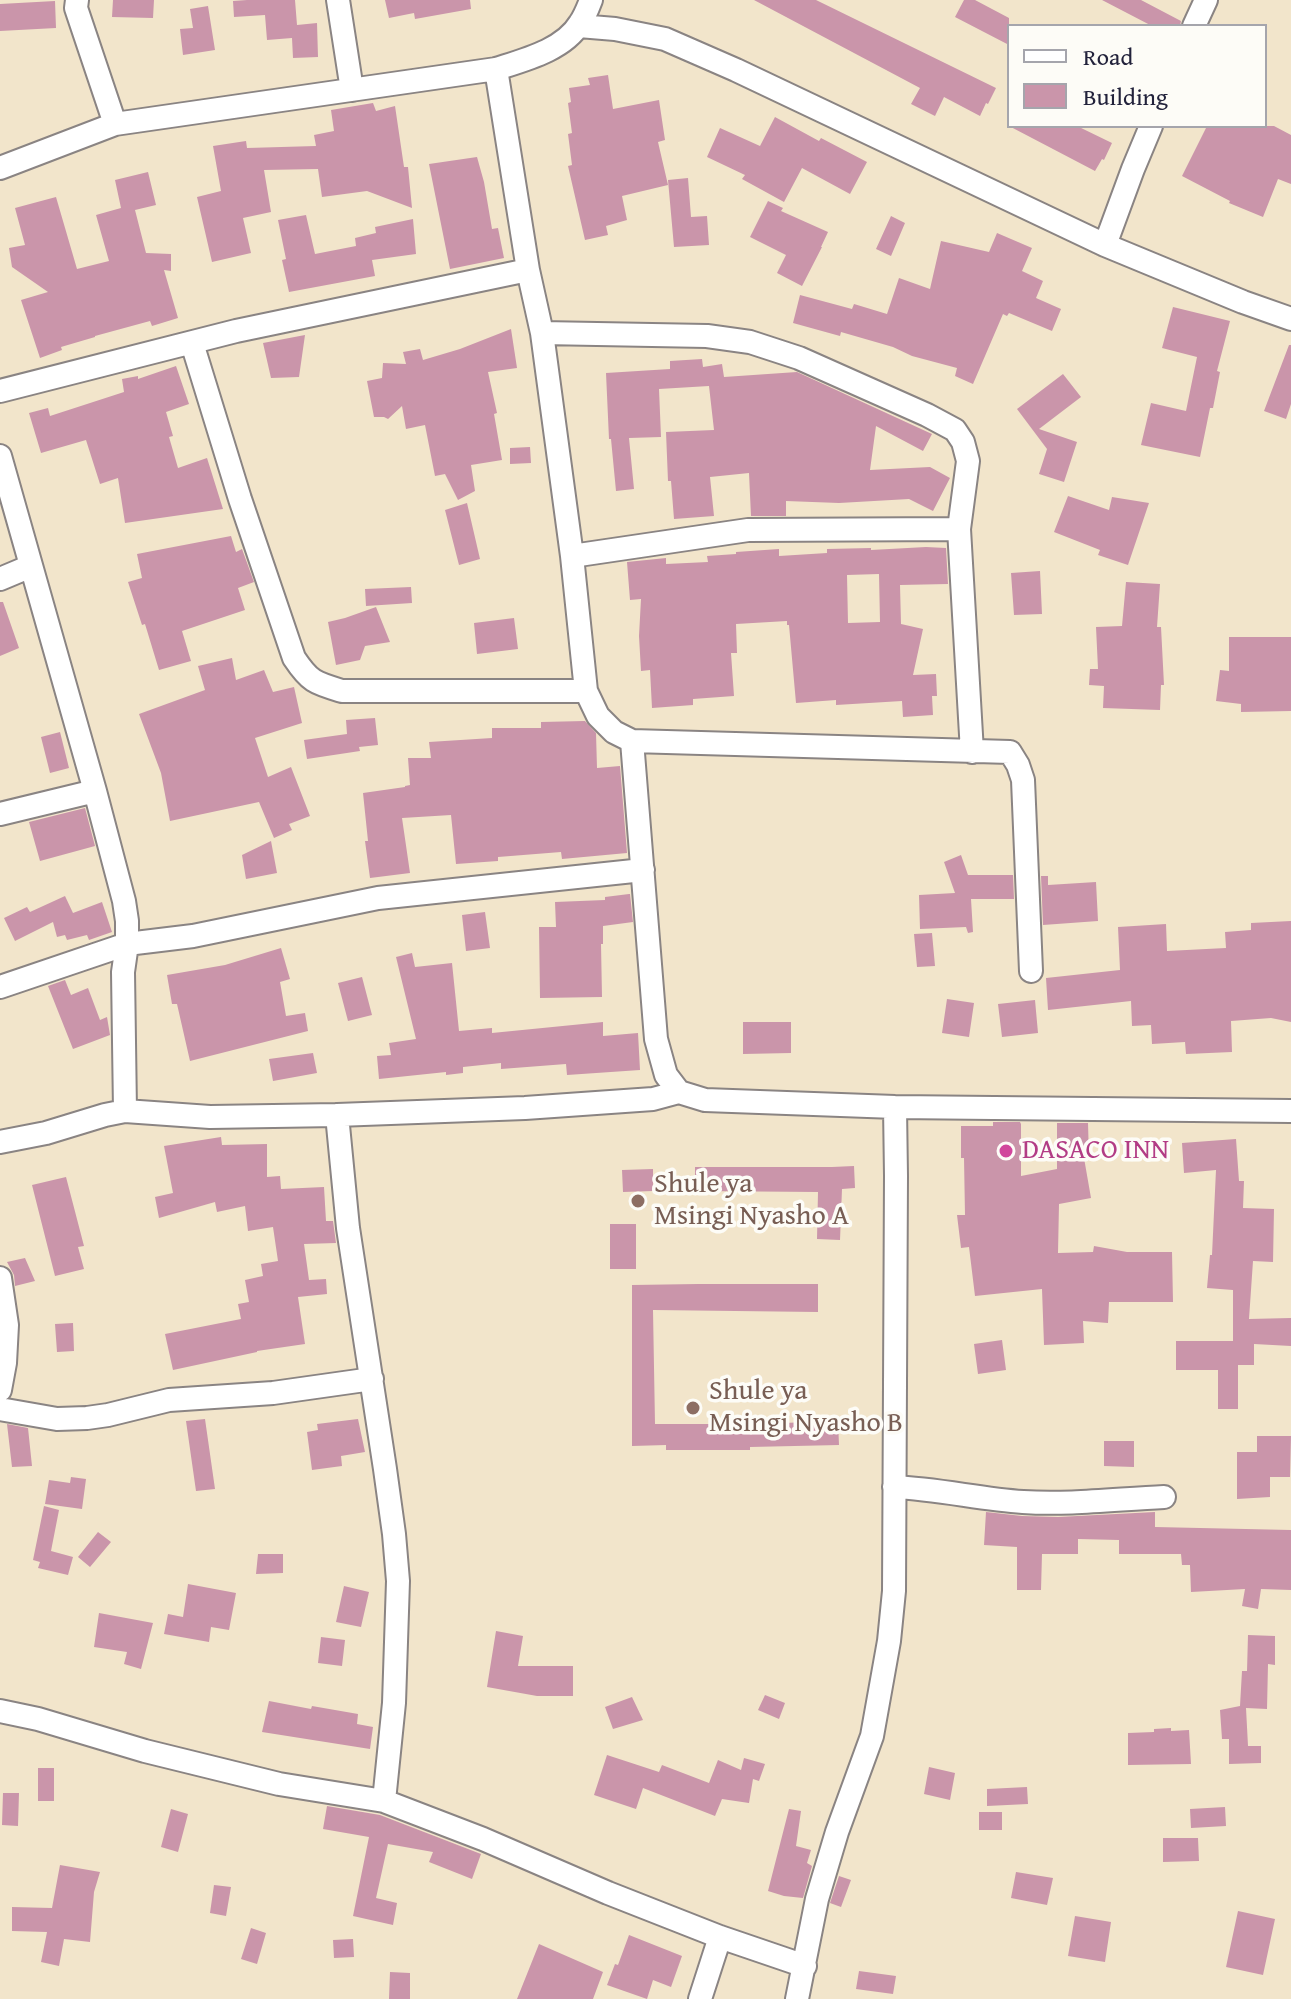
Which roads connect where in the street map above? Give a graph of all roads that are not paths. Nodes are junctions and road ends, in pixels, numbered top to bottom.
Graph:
1 (77, 0) edge
2 (338, 0) edge
3 (591, 0) edge
4 (1206, 0) edge
5 (1195, 24) edge
6 (579, 26) junction
7 (496, 69) junction
8 (352, 90) junction
9 (115, 124) junction
10 (1150, 128) edge
11 (0, 168) edge
12 (1105, 245) junction
13 (528, 270) junction
14 (1291, 319) edge
15 (542, 333) junction
16 (192, 343) junction
17 (0, 391) edge
18 (0, 456) edge
19 (959, 529) junction
20 (572, 556) junction
21 (31, 566) junction
22 (0, 579) edge
23 (586, 691) junction
24 (632, 741) junction
25 (972, 752) junction
26 (95, 791) junction
27 (0, 814) edge
28 (643, 870) junction
29 (127, 944) junction
30 (1031, 971) dead end
31 (0, 987) edge
32 (679, 1092) junction
33 (895, 1107) junction
34 (125, 1111) junction
35 (1291, 1111) edge
36 (337, 1115) junction
37 (0, 1142) edge
38 (0, 1278) edge
39 (372, 1379) junction
40 (0, 1390) edge
41 (0, 1409) edge
42 (894, 1487) junction
43 (1164, 1497) dead end
44 (0, 1711) edge
45 (384, 1801) junction
46 (720, 1937) junction
47 (805, 1966) junction
48 (700, 1999) edge
49 (797, 1999) edge

1 - 9 street
2 - 8 street
3 - 6 street
4 - 5 street
6 - 7 street
6 - 12 street
7 - 8 street
7 - 13 street
8 - 9 street
9 - 11 street
10 - 12 street
12 - 14 street
13 - 15 street
13 - 16 street
15 - 19 street
15 - 20 street
16 - 17 street
16 - 23 street
18 - 21 street
19 - 20 street
19 - 25 street
20 - 23 street
21 - 22 street
21 - 26 street
23 - 24 street
24 - 25 street
24 - 28 street
25 - 30 street
26 - 27 street
26 - 29 street
28 - 29 street
28 - 32 street
29 - 31 street
29 - 34 street
32 - 33 street
32 - 36 street
33 - 35 street
33 - 42 street
34 - 36 street
34 - 37 street
36 - 39 street
38 - 40 street
39 - 41 street
39 - 45 street
42 - 43 street
42 - 47 street
44 - 45 street
45 - 46 street
46 - 47 street
46 - 48 street
47 - 49 street

